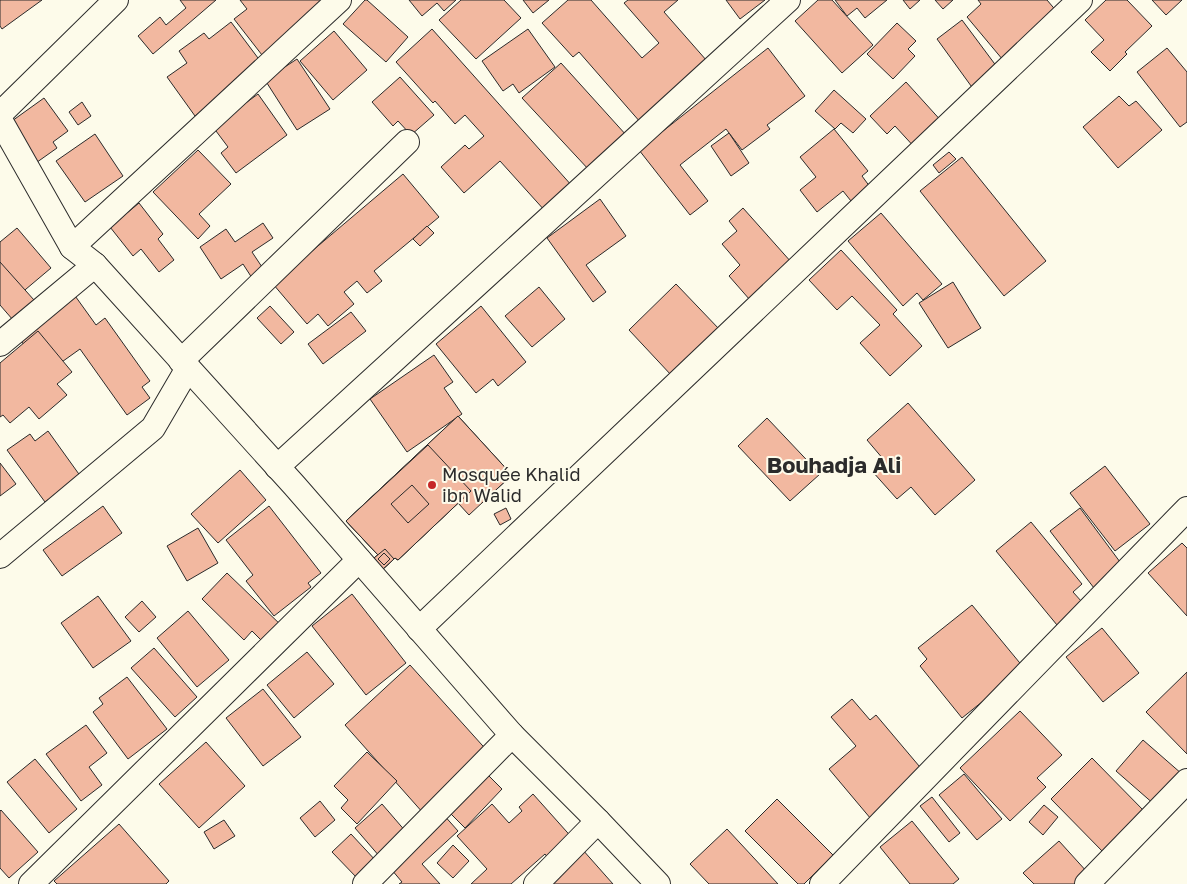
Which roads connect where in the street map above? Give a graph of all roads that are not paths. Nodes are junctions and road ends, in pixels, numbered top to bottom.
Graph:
1 (116, 0) edge
2 (339, 0) edge
3 (788, 0) edge
4 (1080, 0) edge
5 (0, 114) edge
6 (0, 120) edge
7 (408, 142) dead end
8 (72, 247) junction
9 (95, 265) junction
10 (0, 344) edge
11 (185, 364) junction
12 (277, 467) junction
13 (1187, 509) edge
14 (0, 556) edge
15 (359, 560) junction
16 (419, 629) junction
17 (512, 735) junction
18 (1187, 781) edge
19 (598, 821) junction
20 (31, 884) edge
21 (365, 884) edge
22 (536, 884) edge
23 (658, 884) edge
24 (822, 884) edge
25 (1087, 884) edge

1 - 5 street
2 - 8 street
3 - 12 street
4 - 16 street
6 - 8 street
7 - 11 street
8 - 9 street
9 - 10 street
9 - 11 street
11 - 12 street
11 - 14 street
12 - 15 street
13 - 24 street
15 - 16 street
15 - 20 street
16 - 17 street
17 - 19 street
17 - 21 street
18 - 25 street
19 - 22 street
19 - 23 street

